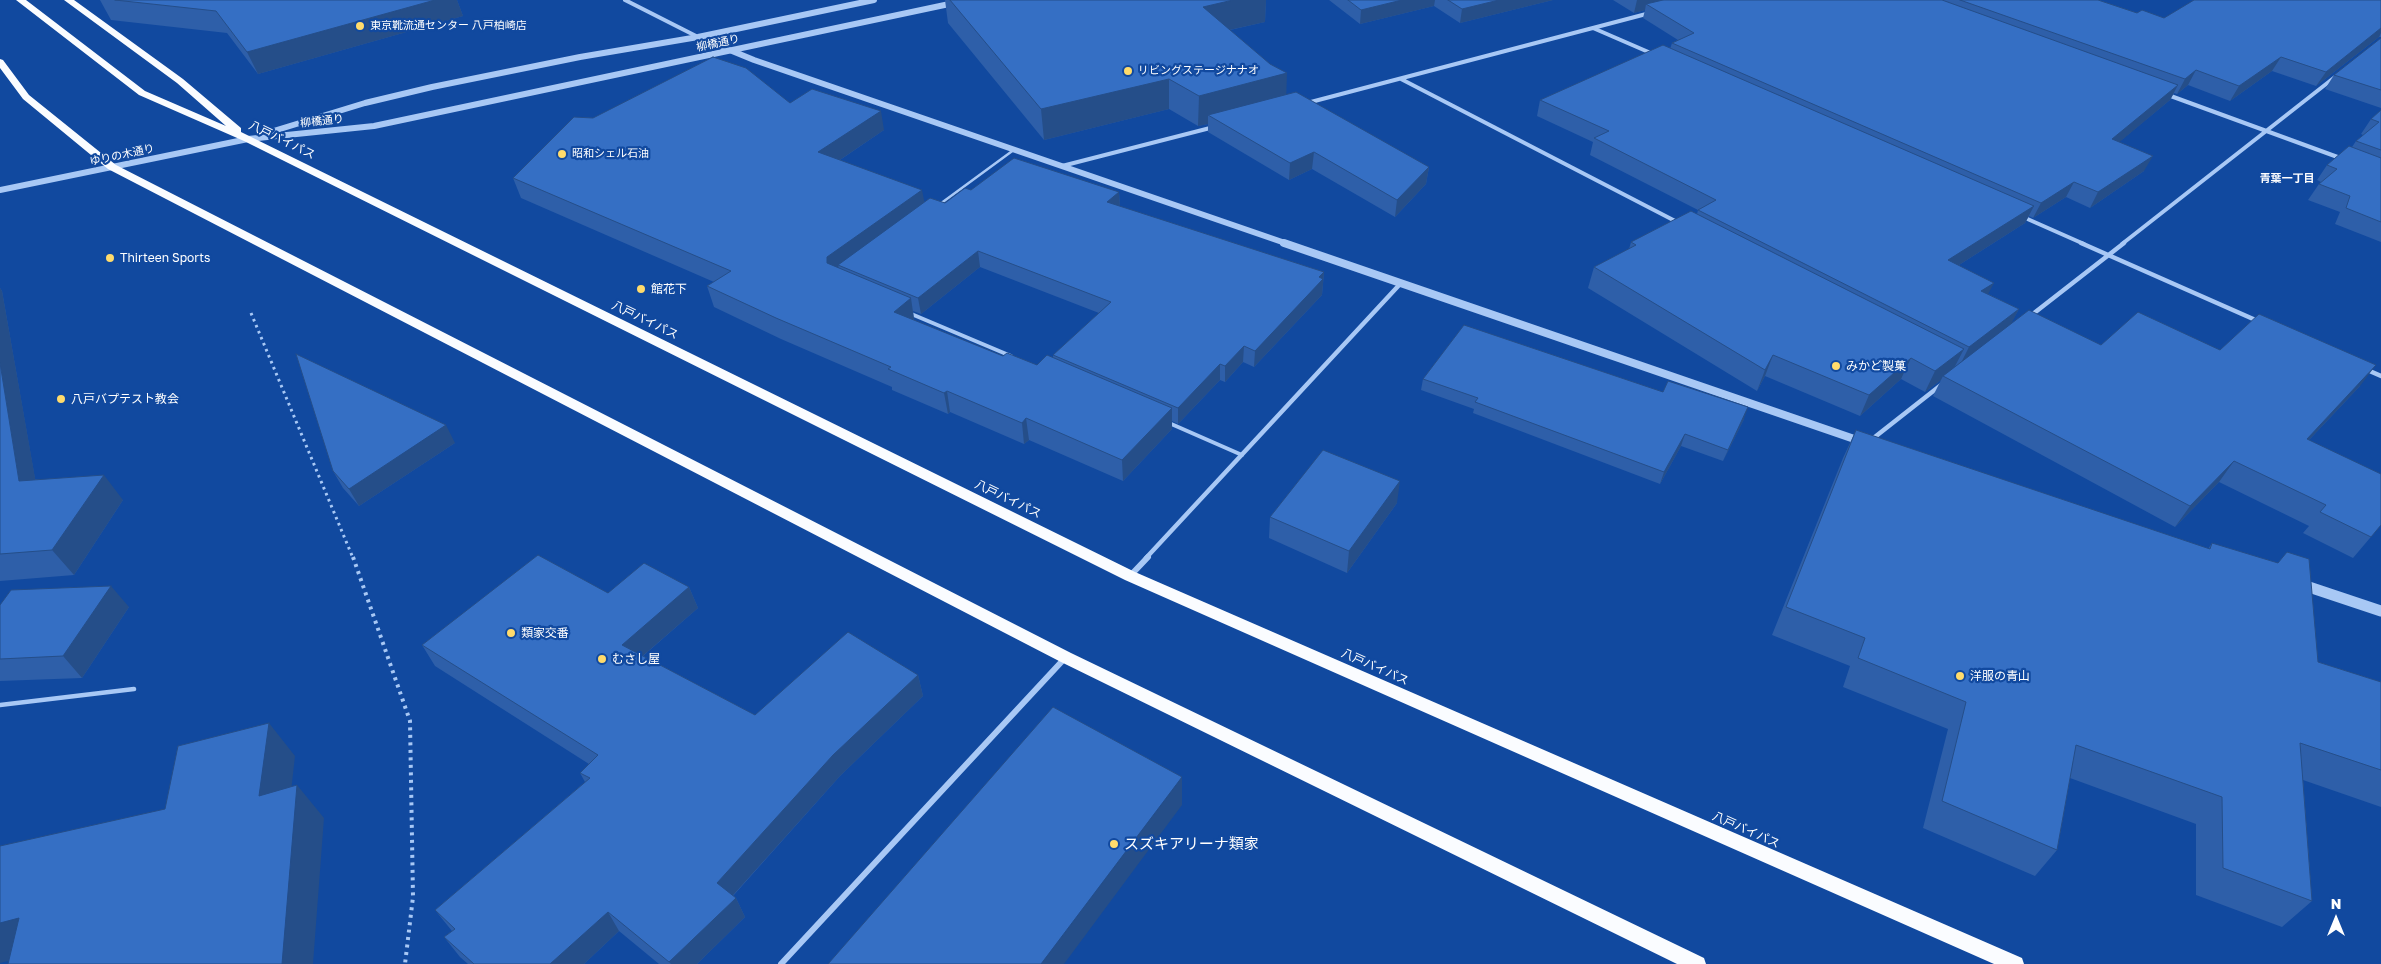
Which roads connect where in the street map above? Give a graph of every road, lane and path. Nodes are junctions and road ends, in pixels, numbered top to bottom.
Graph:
1 (20, 0) edge
2 (68, 0) edge
3 (625, 0) edge
4 (874, 0) edge
5 (968, 0) edge
6 (1660, 10) edge
7 (1593, 28) junction
8 (698, 37) junction
9 (731, 50) junction
10 (1659, 57) edge
11 (0, 62) edge
12 (2343, 70) edge
13 (0, 75) edge
14 (1401, 78) junction
15 (2166, 94) edge
16 (26, 97) junction
17 (1297, 105) edge
18 (1221, 125) edge
19 (2268, 131) junction
20 (248, 139) junction
21 (1015, 149) junction
22 (2346, 160) edge
23 (1062, 166) junction
24 (112, 167) junction
25 (0, 190) edge
26 (936, 207) edge
27 (2019, 215) edge
28 (1681, 224) edge
29 (2109, 255) junction
30 (1401, 282) junction
31 (907, 312) edge
32 (251, 313) dead end
33 (2023, 322) edge
34 (2263, 323) edge
35 (1016, 358) edge
36 (2363, 368) edge
37 (2381, 376) edge
38 (1946, 382) edge
39 (1161, 420) edge
40 (1866, 443) junction
41 (1876, 446) edge
42 (1242, 455) junction
43 (1130, 576) junction
44 (2287, 580) edge
45 (2381, 611) edge
46 (1066, 657) junction
47 (134, 689) dead end
48 (0, 705) edge
49 (404, 964) edge
50 (781, 964) edge
51 (1697, 964) edge
52 (2015, 964) edge

1 - 20 highway, 八戸バイパス
2 - 20 highway
3 - 8 street
4 - 8 street, 柳橋通り
5 - 9 street, 柳橋通り
6 - 7 street
7 - 10 street
7 - 14 street
8 - 9 street
8 - 20 street, 柳橋通り
9 - 20 street, 柳橋通り
9 - 21 street
11 - 16 highway
12 - 19 street
13 - 16 highway
14 - 17 street
14 - 28 street
15 - 19 street
16 - 24 highway
18 - 23 street
19 - 22 street
19 - 29 street
20 - 24 street, ゆりの木通り
20 - 43 highway, 八戸バイパス
21 - 23 street
21 - 26 lane
23 - 30 street
24 - 25 street, ゆりの木通り
24 - 46 highway
27 - 29 street
29 - 33 street
29 - 34 street
30 - 40 street
30 - 42 street
31 - 35 lane
32 - 49 path
36 - 37 street
38 - 40 street
39 - 42 lane
40 - 41 street
42 - 43 street
43 - 52 highway, 八戸バイパス
44 - 45 street
46 - 50 street
46 - 51 highway
47 - 48 lane

